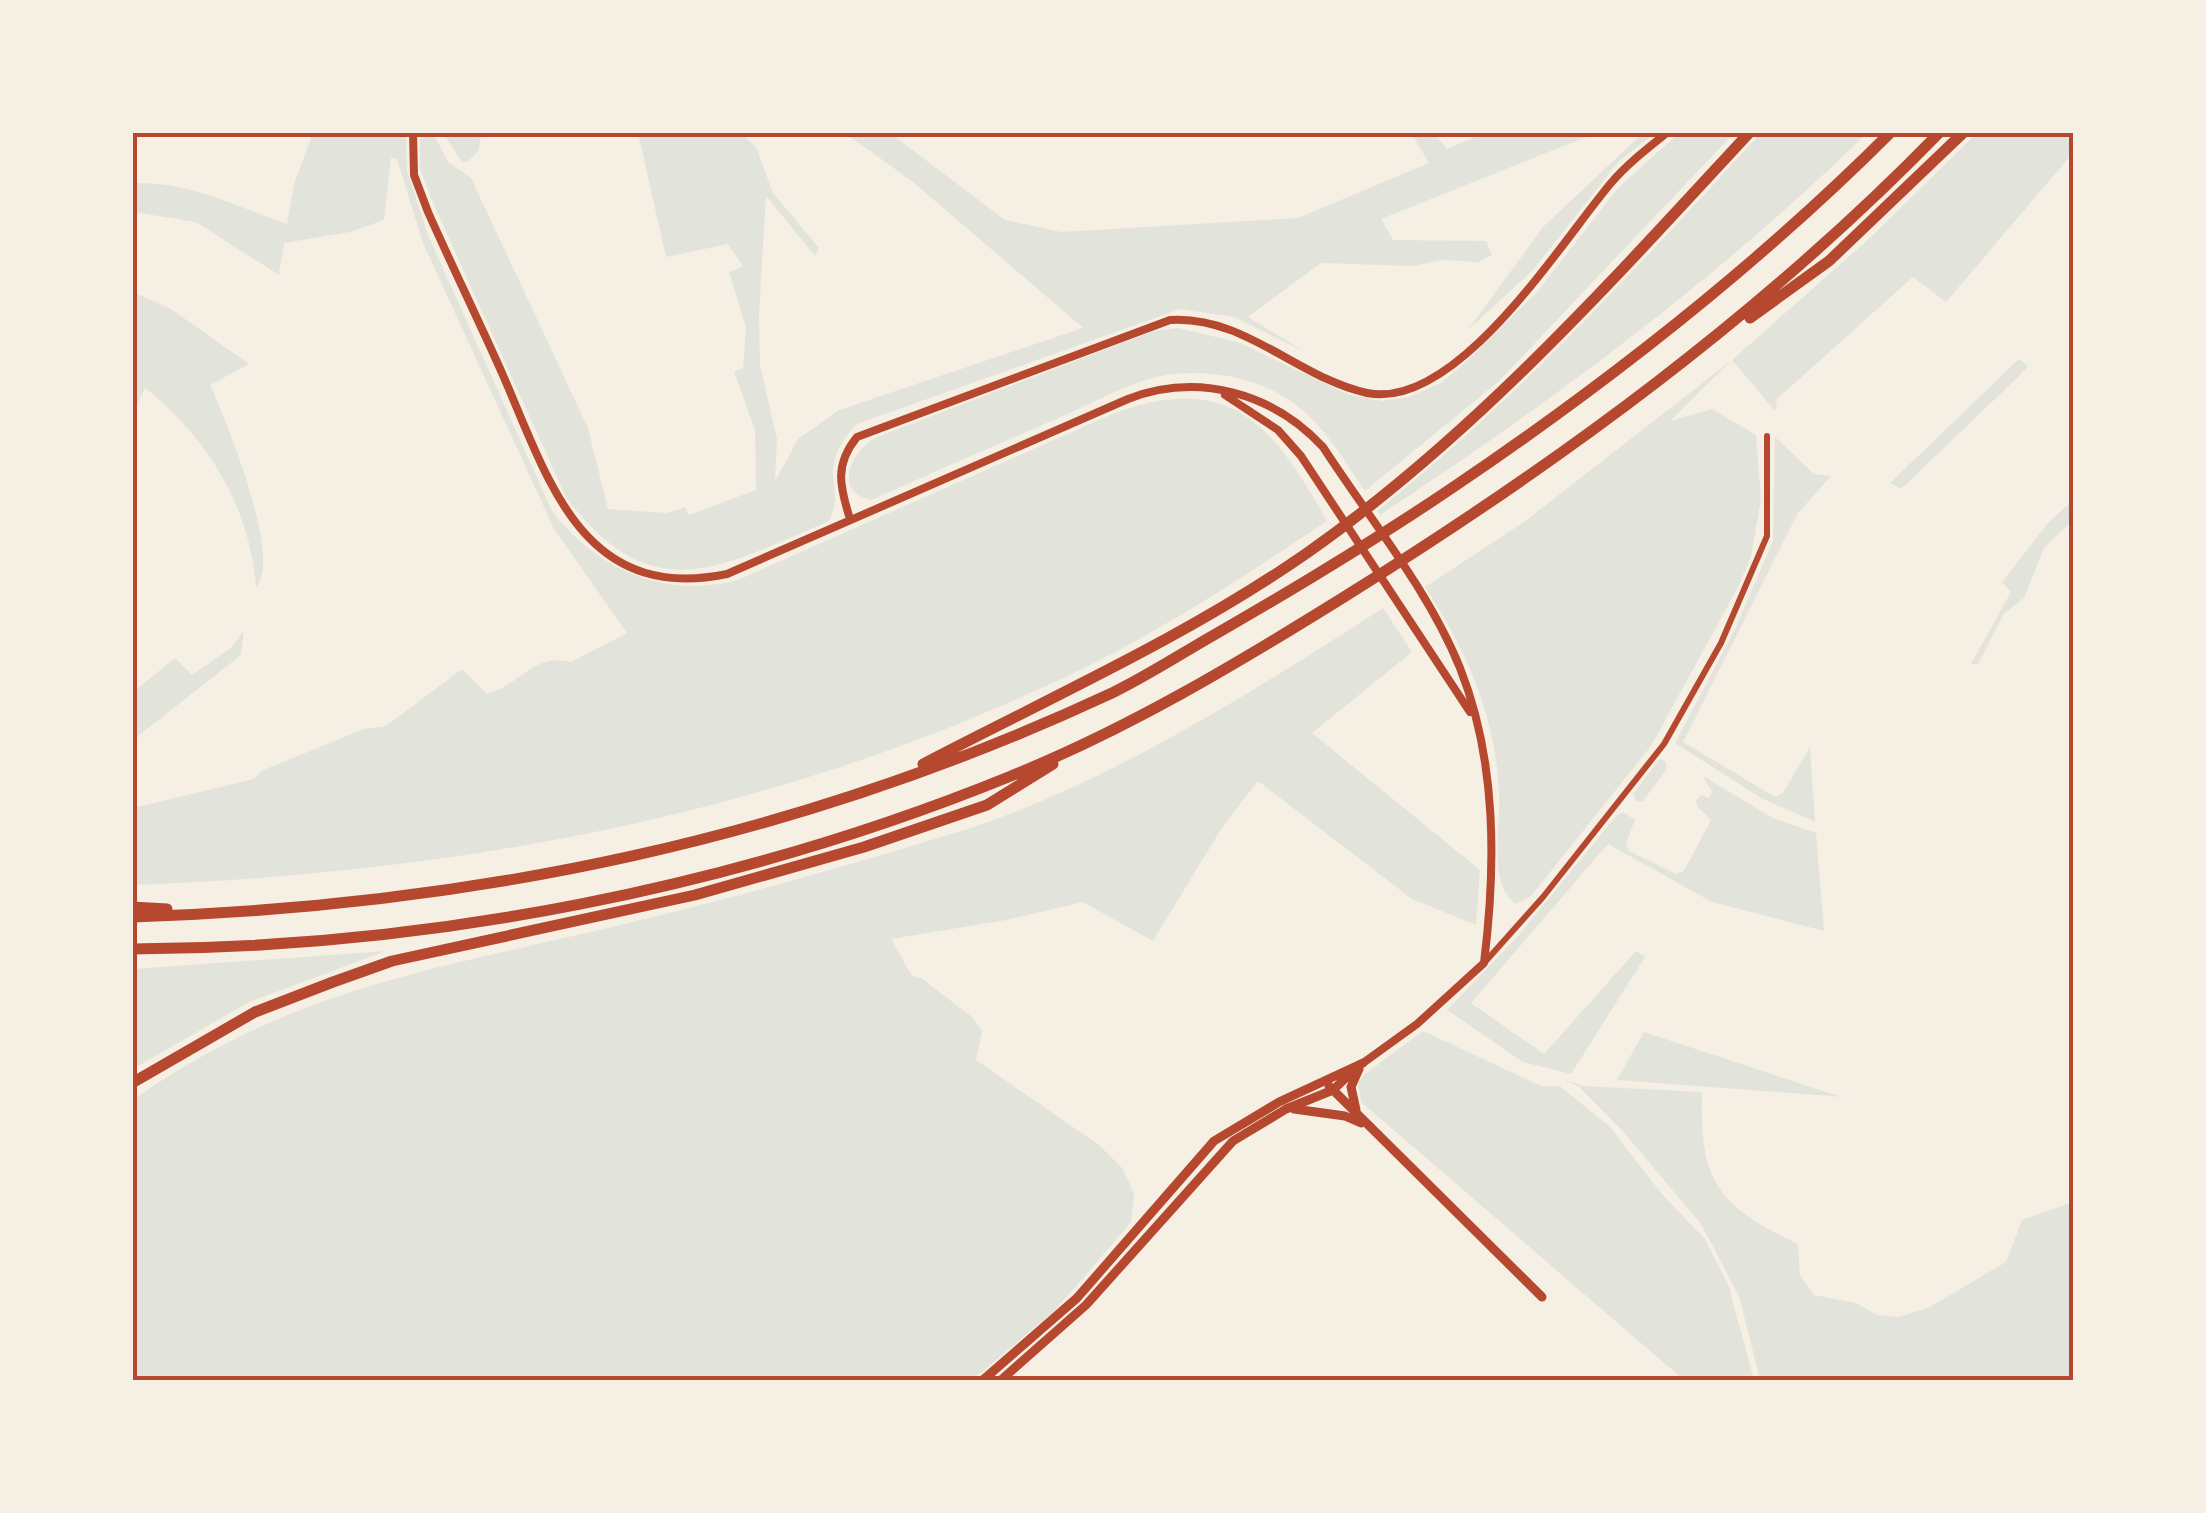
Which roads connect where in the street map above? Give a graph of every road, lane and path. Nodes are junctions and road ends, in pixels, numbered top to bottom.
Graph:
1 (412, 132) edge
2 (1668, 132) edge
3 (1750, 132) edge
4 (1892, 132) edge
5 (1940, 132) edge
6 (1964, 132) edge
7 (1212, 388) junction
8 (1641, 396) junction
9 (1767, 436) dead end
10 (850, 520) junction
11 (1475, 720) junction
12 (1099, 736) junction
13 (878, 788) junction
14 (132, 907) edge
15 (246, 913) junction
16 (132, 917) edge
17 (132, 949) edge
18 (1484, 963) junction
19 (1363, 1062) junction
20 (1323, 1081) junction
21 (132, 1083) edge
22 (1333, 1090) junction
23 (1286, 1109) junction
24 (1369, 1126) junction
25 (1542, 1297) dead end
26 (983, 1380) edge
27 (1001, 1380) edge

1 - 10 street
2 - 10 street
3 - 13 highway
4 - 13 highway
5 - 8 highway
6 - 8 highway
7 - 10 street
7 - 11 street
7 - 11 street
8 - 12 highway
9 - 18 street
11 - 18 street
12 - 17 highway
12 - 21 highway
13 - 15 highway
14 - 15 highway
15 - 16 highway
18 - 19 street
19 - 20 main road
19 - 22 main road
19 - 24 main road
20 - 22 main road
20 - 26 main road
22 - 23 main road
22 - 24 main road
23 - 24 main road
23 - 27 main road
24 - 25 main road

